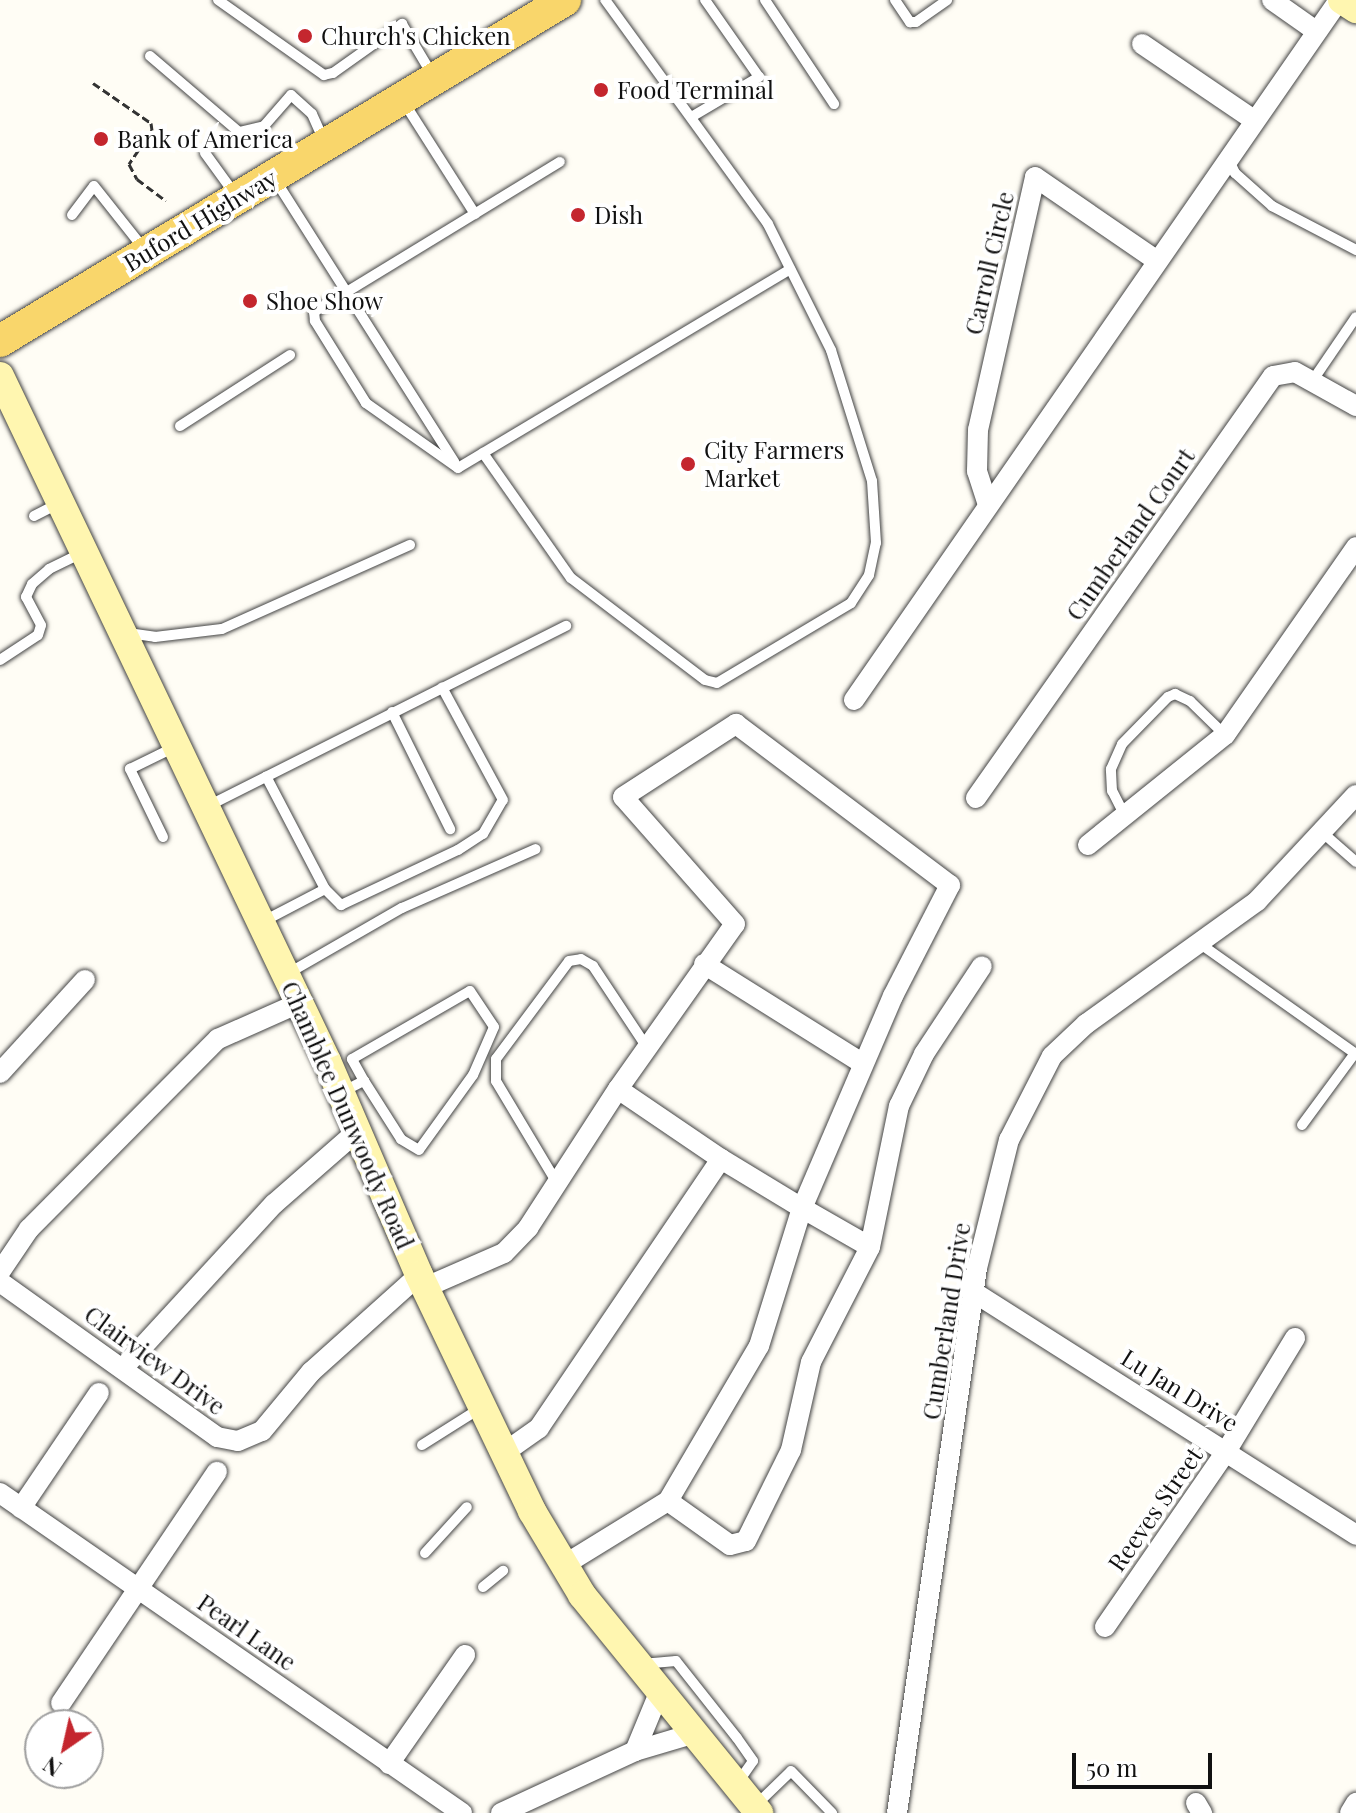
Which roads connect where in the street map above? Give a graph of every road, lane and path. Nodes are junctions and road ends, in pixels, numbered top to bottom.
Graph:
1 (218, 0) edge
2 (565, 0) edge
3 (605, 0) edge
4 (705, 0) edge
5 (765, 0) edge
6 (895, 0) edge
7 (947, 0) edge
8 (1272, 0) edge
9 (1341, 0) edge
10 (1356, 9) edge
11 (1316, 31) junction
12 (1142, 44) dead end
13 (150, 56) dead end
14 (434, 79) junction
15 (93, 83) dead end
16 (401, 99) junction
17 (834, 104) dead end
18 (693, 116) junction
19 (1254, 120) junction
20 (326, 144) junction
21 (205, 153) dead end
22 (1228, 158) junction
23 (560, 162) dead end
24 (273, 176) junction
25 (237, 198) junction
26 (166, 201) dead end
27 (475, 214) junction
28 (72, 215) dead end
29 (1356, 250) edge
30 (147, 254) junction
31 (1157, 261) junction
32 (790, 269) junction
33 (346, 289) junction
34 (1356, 317) edge
35 (0, 341) edge
36 (290, 355) dead end
37 (0, 376) edge
38 (1313, 380) junction
39 (1356, 406) edge
40 (180, 426) dead end
41 (483, 453) junction
42 (458, 468) junction
43 (60, 502) junction
44 (988, 505) junction
45 (34, 516) dead end
46 (410, 545) dead end
47 (1356, 547) edge
48 (84, 553) junction
49 (566, 626) dead end
50 (122, 632) junction
51 (0, 660) edge
52 (442, 687) junction
53 (854, 700) dead end
54 (392, 712) junction
55 (1225, 735) junction
56 (177, 746) junction
57 (266, 776) junction
58 (1356, 795) edge
59 (976, 798) dead end
60 (206, 807) junction
61 (1125, 816) junction
62 (450, 829) dead end
63 (1323, 833) junction
64 (163, 837) dead end
65 (1088, 845) dead end
66 (536, 849) dead end
67 (1356, 862) edge
68 (325, 889) junction
69 (261, 922) junction
70 (1199, 943) junction
71 (704, 964) junction
72 (982, 966) dead end
73 (285, 975) junction
74 (85, 980) dead end
75 (299, 1003) junction
76 (646, 1046) junction
77 (1355, 1054) edge
78 (862, 1063) junction
79 (0, 1073) edge
80 (352, 1087) junction
81 (618, 1089) junction
82 (1302, 1125) dead end
83 (355, 1133) junction
84 (721, 1159) junction
85 (557, 1183) junction
86 (802, 1208) junction
87 (870, 1247) junction
88 (0, 1272) edge
89 (423, 1281) junction
90 (0, 1282) edge
91 (975, 1293) junction
92 (1295, 1338) dead end
93 (123, 1368) junction
94 (99, 1393) dead end
95 (481, 1408) junction
96 (422, 1445) dead end
97 (1227, 1450) junction
98 (505, 1452) junction
99 (217, 1472) dead end
100 (0, 1493) edge
101 (671, 1504) junction
102 (467, 1507) dead end
103 (21, 1508) junction
104 (1356, 1535) edge
105 (425, 1553) dead end
106 (564, 1565) junction
107 (503, 1571) dead end
108 (139, 1587) junction
109 (483, 1587) dead end
110 (1105, 1627) dead end
111 (465, 1655) dead end
112 (635, 1665) junction
113 (659, 1693) junction
114 (61, 1703) dead end
115 (692, 1734) junction
116 (635, 1751) junction
117 (389, 1764) junction
118 (749, 1802) edge
119 (1356, 1803) edge
120 (462, 1813) edge
121 (501, 1813) edge
122 (832, 1813) edge
123 (897, 1813) edge
124 (1350, 1813) edge

1 - 14 lane
2 - 14 main road, Buford Highway
3 - 18 lane
4 - 18 lane
5 - 17 lane
6 - 7 lane
8 - 11 street
9 - 10 street
9 - 11 street
11 - 19 street
12 - 19 street
13 - 20 lane
14 - 16 main road, Buford Highway
15 - 26 path
16 - 20 main road, Buford Highway
16 - 27 lane
18 - 32 lane
19 - 22 street
20 - 24 main road, Buford Highway
21 - 25 lane
22 - 29 lane
22 - 31 street
23 - 27 lane
24 - 25 main road, Buford Highway
24 - 33 lane
25 - 30 main road, Buford Highway
27 - 33 lane
28 - 30 lane
30 - 35 main road, Buford Highway
31 - 44 street
31 - 44 street, Carroll Circle
32 - 41 lane
32 - 41 lane
33 - 42 lane
33 - 42 lane
34 - 38 lane
36 - 40 lane
37 - 43 street, Chamblee Dunwoody Road
38 - 39 street, Cumberland Court
38 - 59 street, Cumberland Court
41 - 42 lane
43 - 45 lane
43 - 48 street, Chamblee Dunwoody Road
44 - 53 street
46 - 50 lane
47 - 55 street
48 - 50 street, Chamblee Dunwoody Road
48 - 51 lane
49 - 52 lane
50 - 56 street, Chamblee Dunwoody Road
52 - 54 lane
52 - 68 lane
54 - 57 lane
54 - 62 lane
55 - 61 street
55 - 61 lane
56 - 60 street, Chamblee Dunwoody Road
56 - 64 lane
57 - 60 lane
57 - 68 lane
58 - 63 street, Cumberland Drive
60 - 69 street, Chamblee Dunwoody Road
61 - 65 street
63 - 67 lane
63 - 70 street, Cumberland Drive
66 - 73 lane
68 - 69 lane
69 - 73 street, Chamblee Dunwoody Road
70 - 77 lane
70 - 91 street, Cumberland Drive
71 - 76 street, Clairview Drive
71 - 78 street
71 - 78 street, Clairview Drive
72 - 87 street
73 - 75 street, Chamblee Dunwoody Road
74 - 79 street
75 - 80 street, Chamblee Dunwoody Road
75 - 88 street
76 - 81 street, Clairview Drive
76 - 85 lane
77 - 82 lane
78 - 86 street
80 - 80 lane
80 - 83 street, Chamblee Dunwoody Road
81 - 84 street
81 - 85 street, Clairview Drive
83 - 89 street, Chamblee Dunwoody Road
83 - 93 street
84 - 86 street
84 - 98 street
85 - 89 street, Clairview Drive
86 - 87 street
86 - 101 street
87 - 101 street
89 - 93 street, Clairview Drive
89 - 95 street, Chamblee Dunwoody Road
90 - 93 street, Clairview Drive
91 - 97 street, Lu Jan Drive
91 - 123 street, Cumberland Drive
92 - 97 street, Reeves Street
94 - 103 street
95 - 96 lane
95 - 98 street, Chamblee Dunwoody Road
97 - 104 street, Lu Jan Drive
97 - 110 street, Reeves Street
98 - 106 street, Chamblee Dunwoody Road
99 - 108 street
100 - 103 street, Pearl Lane
101 - 106 street
102 - 105 lane
103 - 108 street, Pearl Lane
106 - 112 street, Chamblee Dunwoody Road
107 - 109 lane
108 - 114 street
108 - 117 street, Pearl Lane
111 - 117 street
112 - 113 street, Chamblee Dunwoody Road
112 - 118 lane
113 - 115 street, Chamblee Dunwoody Road
113 - 116 street
115 - 116 street
115 - 118 street, Chamblee Dunwoody Road
116 - 121 street
117 - 120 street, Pearl Lane
118 - 122 lane
119 - 124 street

